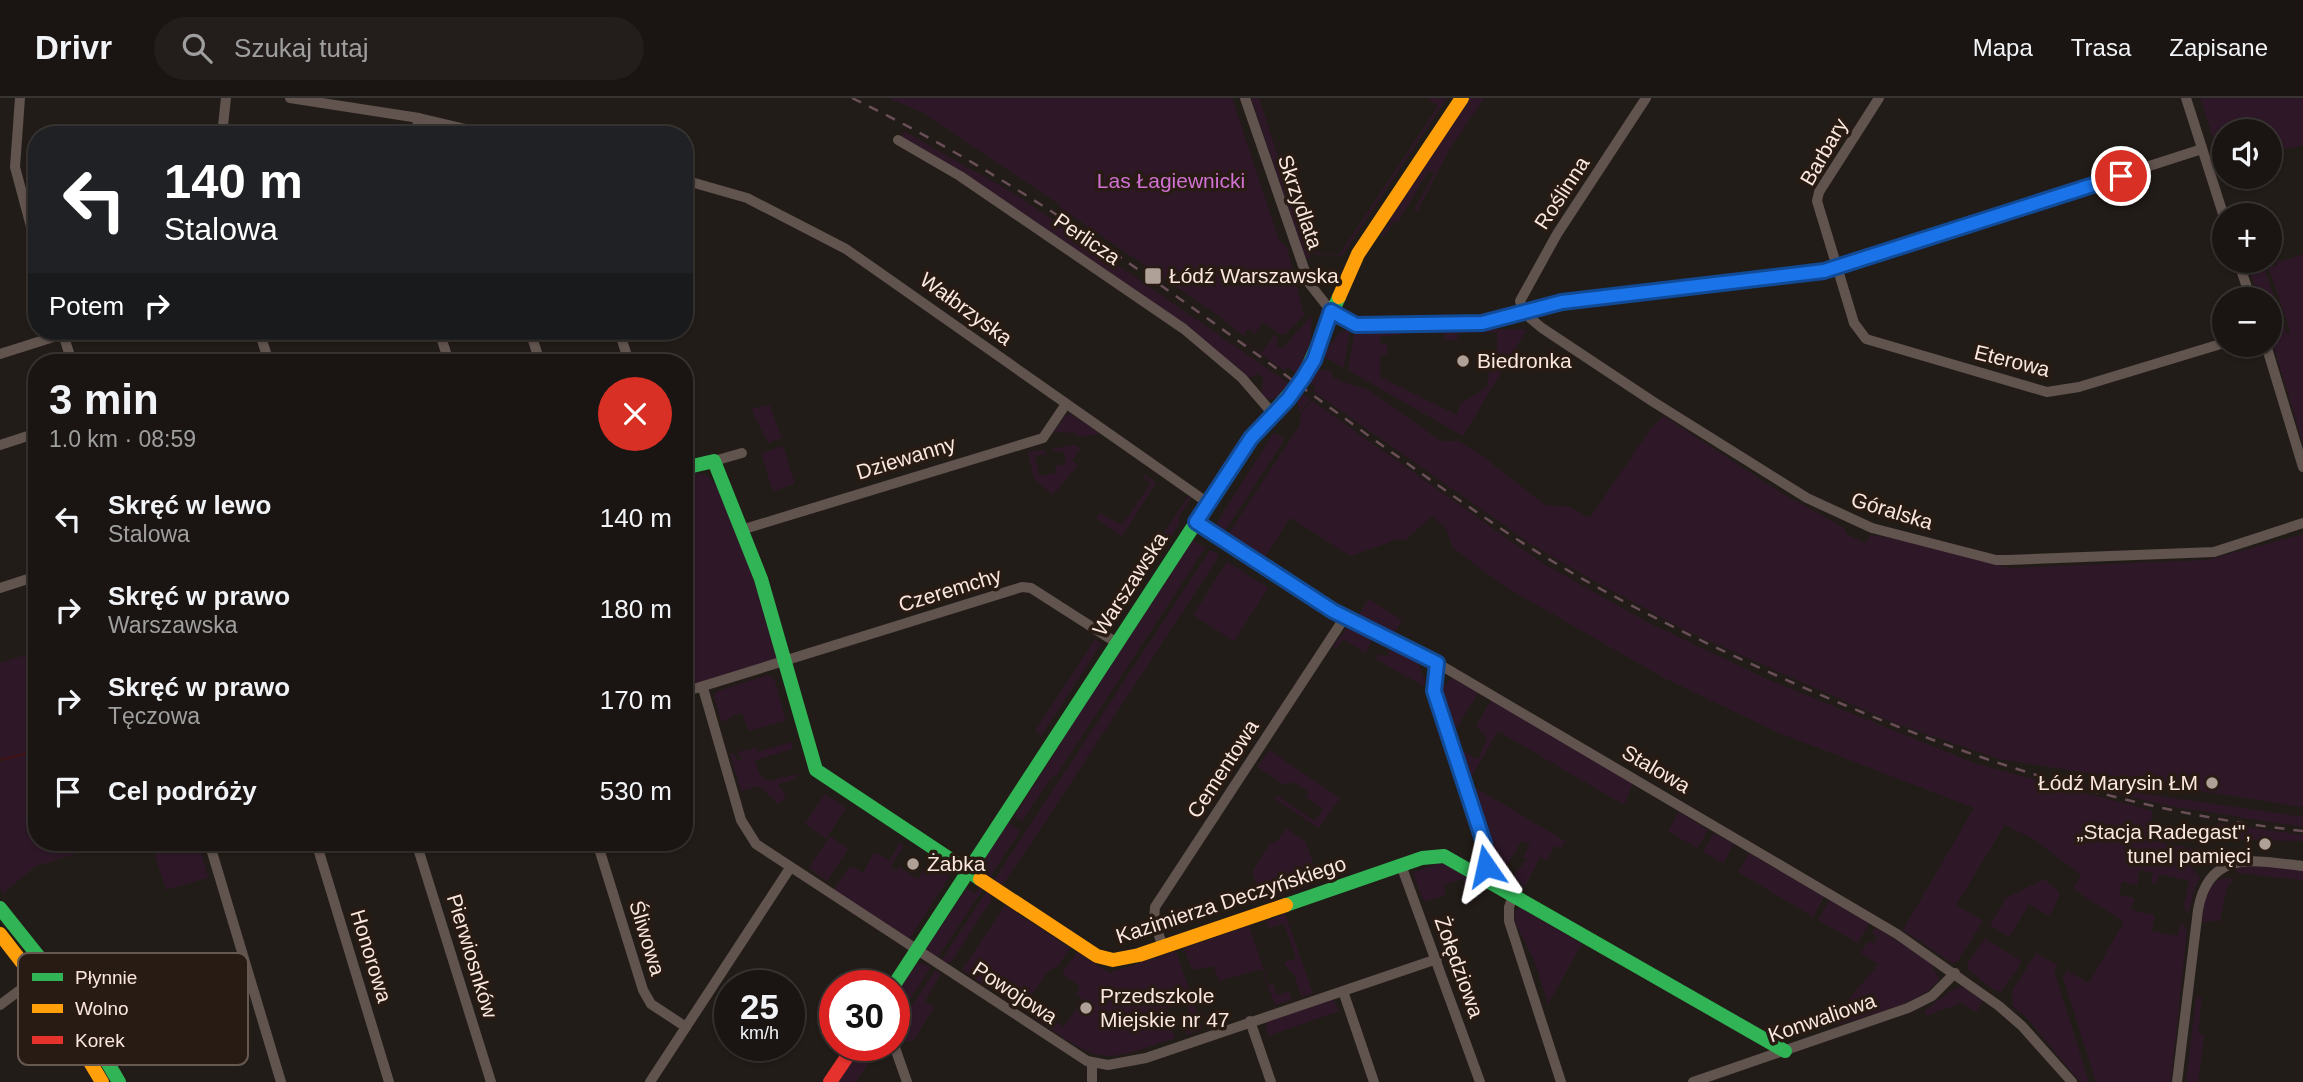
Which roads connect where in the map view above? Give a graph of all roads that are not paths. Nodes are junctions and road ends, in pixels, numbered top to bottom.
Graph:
1 (20, 98) edge
2 (226, 98) edge
3 (290, 98) edge
4 (1245, 98) edge
5 (1462, 98) edge
6 (1646, 98) edge
7 (1879, 98) edge
8 (2186, 98) edge
9 (419, 118) junction
10 (223, 126) edge
11 (417, 126) edge
12 (453, 126) edge
13 (898, 140) dead end
14 (2202, 149) junction
15 (693, 183) edge
16 (2219, 203) edge
17 (28, 214) edge
18 (1836, 268) junction
19 (1331, 311) junction
20 (1523, 312) junction
21 (39, 340) edge
22 (2212, 346) edge
23 (0, 354) edge
24 (2270, 357) edge
25 (1066, 404) junction
26 (1273, 414) junction
27 (28, 436) edge
28 (0, 445) edge
29 (742, 453) dead end
30 (714, 461) junction
31 (693, 466) edge
32 (2303, 467) edge
33 (1208, 503) junction
34 (1196, 522) junction
35 (2303, 523) edge
36 (741, 530) junction
37 (28, 579) edge
38 (0, 588) edge
39 (1345, 617) junction
40 (1116, 643) junction
41 (785, 662) junction
42 (1437, 663) junction
43 (703, 688) junction
44 (693, 690) edge
45 (212, 851) edge
46 (319, 851) edge
47 (419, 851) edge
48 (600, 851) edge
49 (1401, 865) junction
50 (2303, 866) edge
51 (789, 868) junction
52 (968, 872) junction
53 (1482, 875) junction
54 (1514, 894) junction
55 (0, 908) edge
56 (0, 934) edge
57 (1163, 947) junction
58 (916, 951) junction
59 (36, 953) edge
60 (242, 953) edge
61 (18, 957) edge
62 (1437, 958) junction
63 (904, 970) edge
64 (248, 972) edge
65 (1955, 973) junction
66 (1343, 991) junction
67 (18, 992) edge
68 (0, 1005) edge
69 (1250, 1021) junction
70 (686, 1027) junction
71 (1785, 1051) junction
72 (844, 1061) edge
73 (900, 1061) edge
74 (1092, 1063) junction
75 (92, 1065) edge
76 (109, 1065) edge
77 (102, 1082) edge
78 (119, 1082) edge
79 (281, 1082) edge
80 (389, 1082) edge
81 (491, 1082) edge
82 (650, 1082) edge
83 (830, 1082) edge
84 (907, 1082) edge
85 (1092, 1082) edge
86 (1271, 1082) edge
87 (1374, 1082) edge
88 (1480, 1082) edge
89 (1561, 1082) edge
90 (1693, 1082) edge
91 (2072, 1082) edge
92 (2177, 1082) edge

1 - 17 street
2 - 10 street
3 - 9 street
4 - 19 street, Skrzydlata
5 - 19 street, Warszawska
6 - 20 street, Roślinna
7 - 18 street, Barbary
8 - 14 street
9 - 11 street
9 - 12 street
13 - 26 street, Perlicza
14 - 16 street
14 - 18 street
15 - 25 street, Wałbrzyska
18 - 20 street
18 - 22 street, Eterowa
19 - 20 street
19 - 26 street, Warszawska
20 - 35 street, Góralska
21 - 23 street
24 - 32 street
25 - 33 street, Wałbrzyska
25 - 36 street, Dziewanny
26 - 33 street, Warszawska
27 - 28 street
29 - 30 street
30 - 31 street
30 - 36 street, Kazimierza Deczyńskiego
33 - 34 street, Warszawska
34 - 39 street, Stalowa
34 - 40 street, Warszawska
36 - 41 street, Kazimierza Deczyńskiego
37 - 38 street
39 - 42 street, Stalowa
39 - 57 street, Cementowa
40 - 41 street, Czeremchy
40 - 52 street, Warszawska
41 - 43 street, Czeremchy
41 - 52 street, Kazimierza Deczyńskiego
42 - 53 street
42 - 65 street, Stalowa
43 - 44 street, Czeremchy
43 - 51 street, Powojowa
45 - 60 street
46 - 80 street, Honorowa
47 - 81 street, Pierwiosnków
48 - 70 street, Śliwowa
49 - 53 street, Kazimierza Deczyńskiego
49 - 57 street, Kazimierza Deczyńskiego
49 - 62 street, Żołędziowa
50 - 92 street
51 - 58 street, Powojowa
51 - 70 street
52 - 57 street, Kazimierza Deczyńskiego
52 - 58 street, Warszawska
53 - 54 street, Kazimierza Deczyńskiego
54 - 71 street, Kazimierza Deczyńskiego
54 - 89 street
55 - 59 street
56 - 61 street
58 - 63 street, Warszawska
58 - 74 street, Powojowa
62 - 66 street, Powojowa
62 - 88 street, Żołędziowa
64 - 79 street
65 - 71 street, Konwaliowa
65 - 91 street, Stalowa
66 - 69 street, Powojowa
66 - 87 street
67 - 68 street
69 - 74 street, Powojowa
69 - 86 street
70 - 82 street
71 - 90 street, Konwaliowa
72 - 83 street
73 - 84 street
74 - 85 street
75 - 77 street
76 - 78 street

